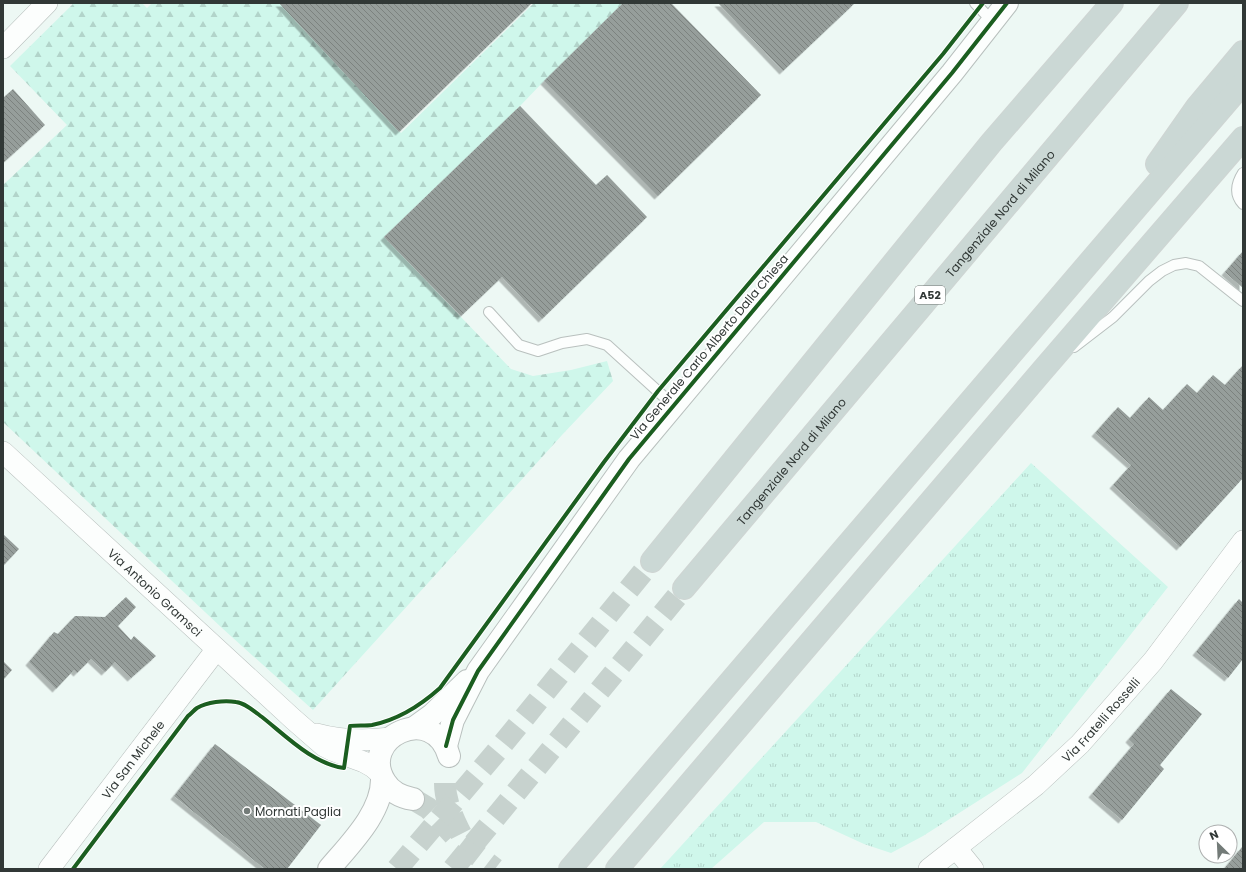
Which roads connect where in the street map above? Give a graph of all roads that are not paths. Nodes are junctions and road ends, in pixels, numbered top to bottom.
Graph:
1 (47, 3) edge
2 (975, 3) edge
3 (1008, 3) edge
4 (1093, 3) edge
5 (1112, 3) edge
6 (1177, 3) edge
7 (993, 22) junction
8 (6, 37) edge
9 (1243, 52) edge
10 (1243, 83) edge
11 (1243, 138) edge
12 (991, 144) junction
13 (1243, 174) edge
14 (1243, 204) edge
15 (1082, 270) junction
16 (1243, 301) edge
17 (489, 312) dead end
18 (1042, 371) junction
19 (674, 405) junction
20 (3, 452) edge
21 (1243, 541) edge
22 (652, 561) tunnel mouth
23 (684, 588) tunnel mouth
24 (216, 650) junction
25 (478, 671) junction
26 (414, 728) junction
27 (307, 732) junction
28 (391, 738) junction
29 (382, 776) junction
30 (359, 834) junction
31 (956, 848) junction
32 (49, 869) edge
33 (329, 869) edge
34 (570, 869) edge
35 (617, 869) edge
36 (929, 869) edge
37 (973, 869) edge

1 - 8 street
2 - 7 lane
3 - 7 street, Via Generale Carlo Alberto Dalla Chiesa
4 - 12 highway
5 - 12 highway
6 - 23 highway, Tangenziale Nord di Milano / A52
7 - 19 street, Via Generale Carlo Alberto Dalla Chiesa
9 - 15 highway
10 - 15 highway
11 - 18 highway
12 - 22 highway
13 - 14 lane
15 - 34 highway
16 - 18 lane
17 - 19 lane
18 - 35 highway
19 - 25 street, Via Generale Carlo Alberto Dalla Chiesa
20 - 24 street, Via Antonio Gramsci
21 - 31 street, Via Fratelli Rosselli
24 - 27 street, Via Antonio Gramsci
24 - 32 street, Via San Michele
25 - 26 street, Via Generale Carlo Alberto Dalla Chiesa
25 - 26 street, Via Generale Carlo Alberto Dalla Chiesa
26 - 28 street, Via Generale Carlo Alberto Dalla Chiesa
27 - 28 street, Via Antonio Gramsci
27 - 29 street, Via Antonio Gramsci
28 - 29 street
29 - 30 street
29 - 30 street
30 - 33 street
31 - 36 street, Via Fratelli Rosselli
31 - 37 street

